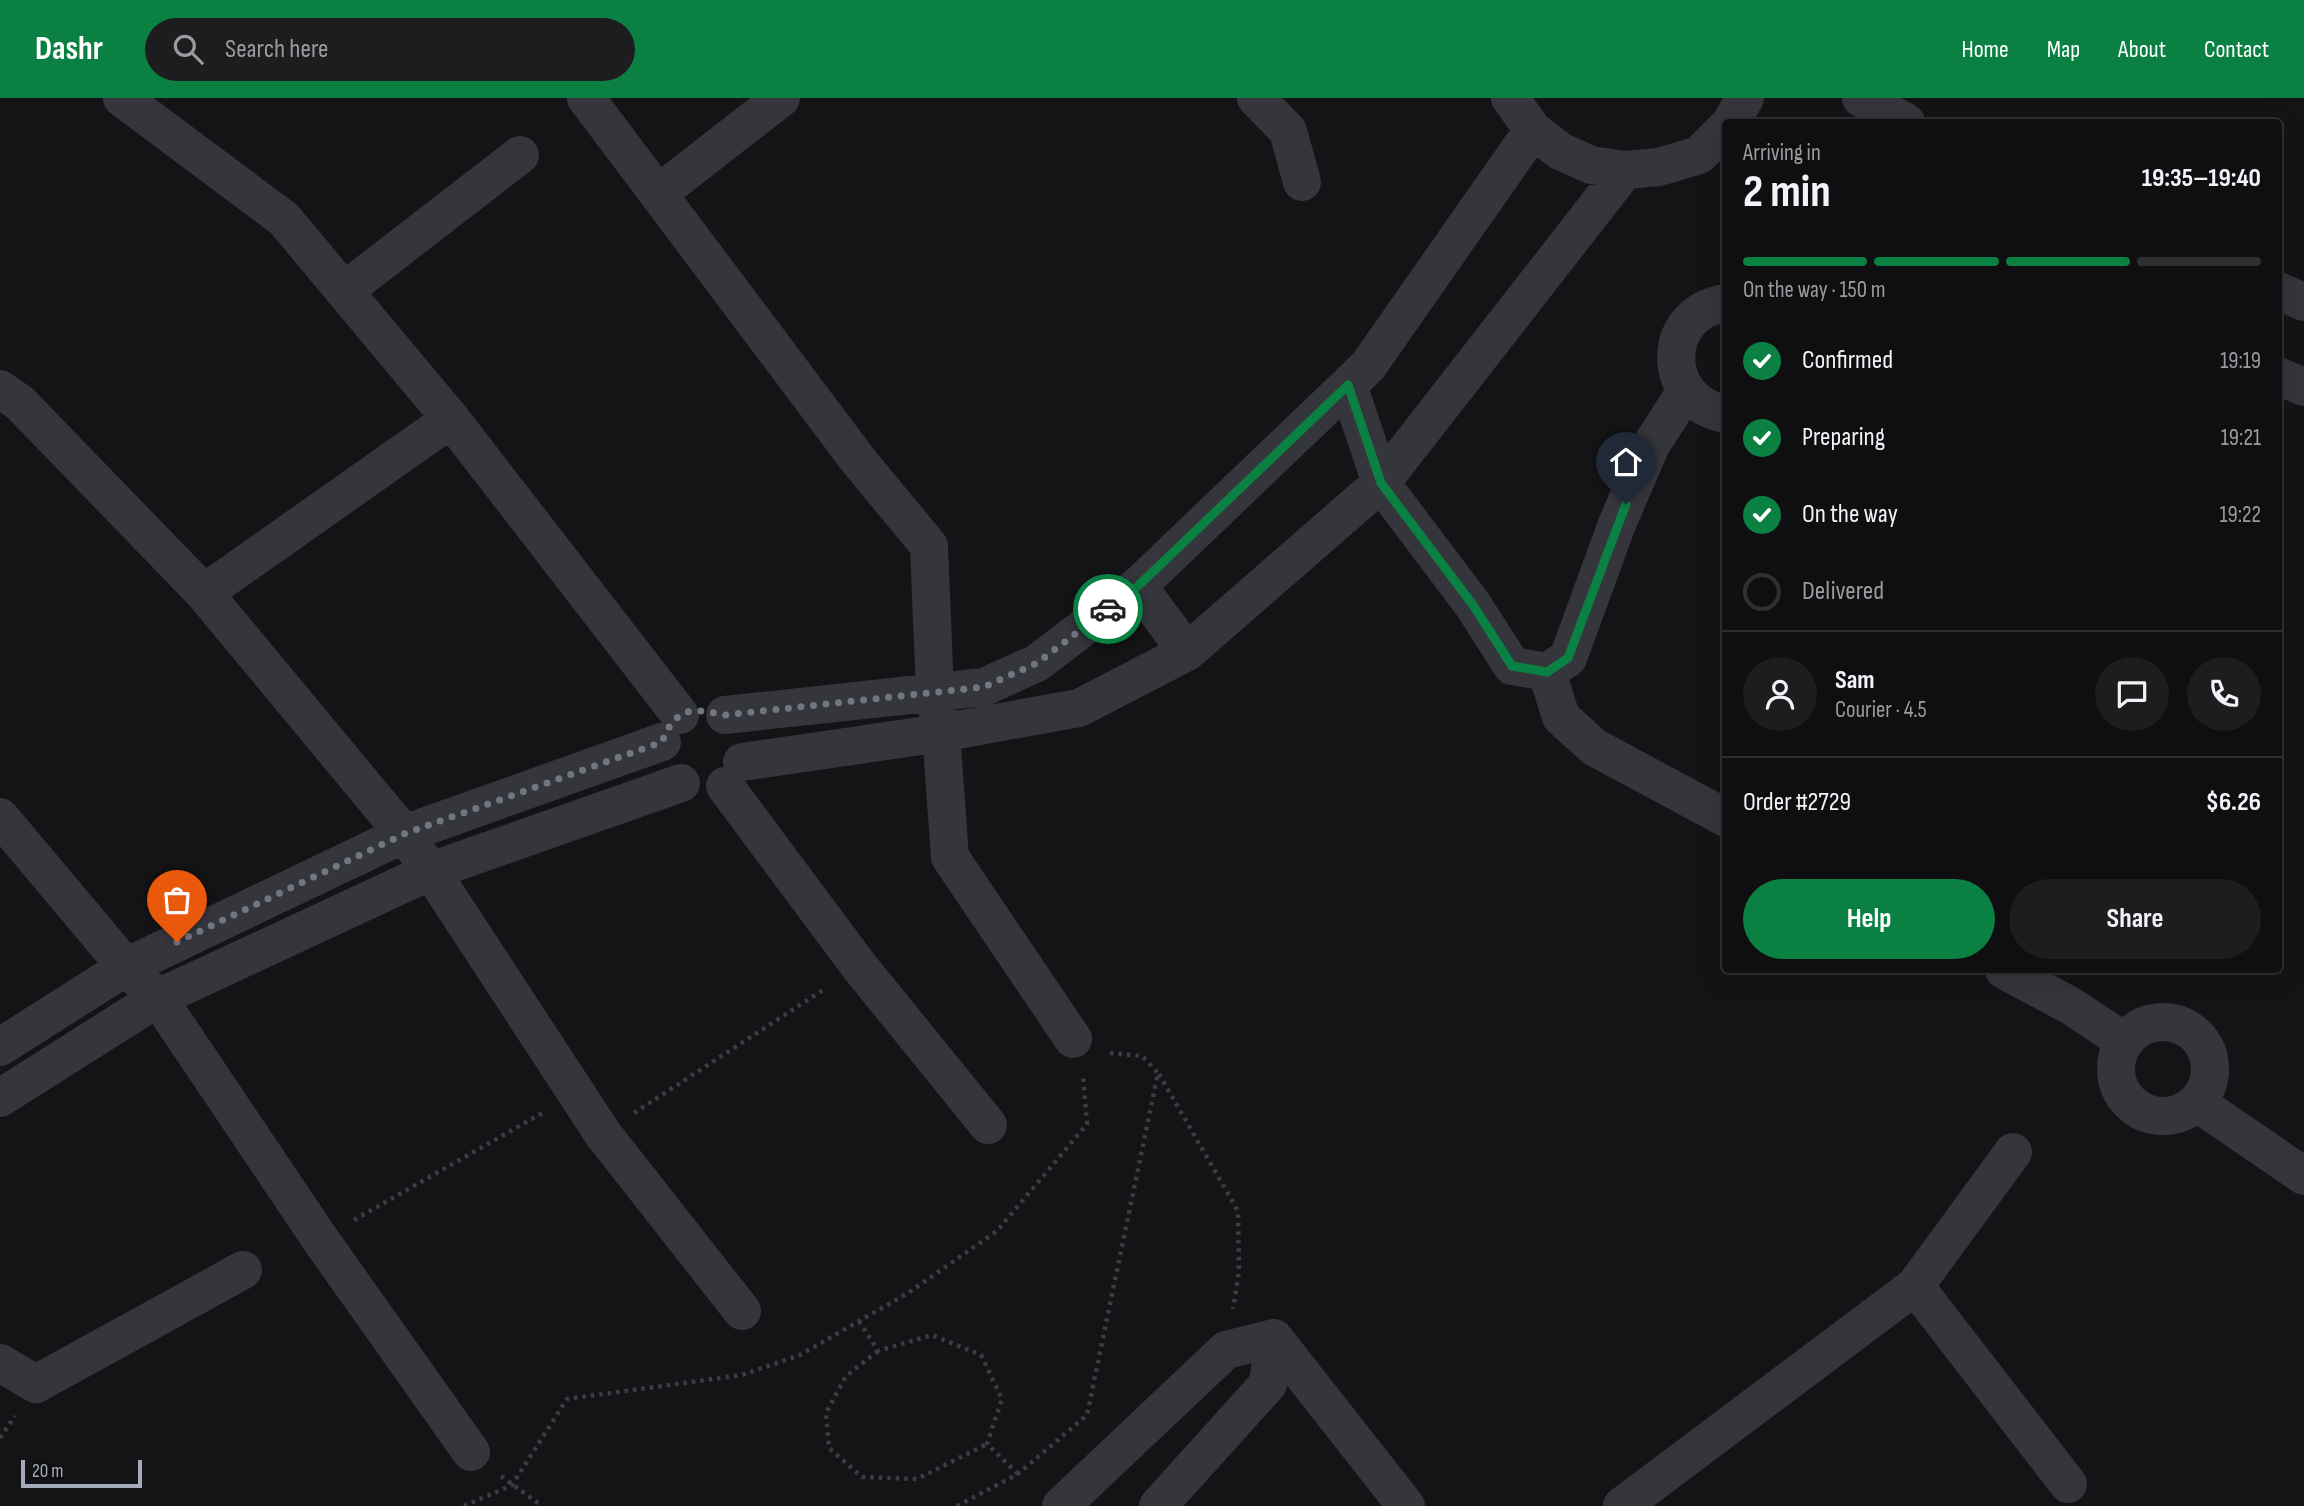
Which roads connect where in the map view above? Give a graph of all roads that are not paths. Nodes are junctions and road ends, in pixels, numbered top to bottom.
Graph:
1 (122, 98) edge
2 (586, 98) edge
3 (781, 98) edge
4 (1256, 98) edge
5 (1510, 98) edge
6 (1745, 98) edge
7 (1861, 98) edge
8 (1733, 119) edge
9 (1900, 119) edge
10 (1533, 130) junction
11 (1722, 135) edge
12 (1712, 153) edge
13 (520, 155) dead end
14 (1625, 170) junction
15 (1302, 182) dead end
16 (659, 193) junction
17 (344, 290) junction
18 (2282, 293) edge
19 (2304, 302) edge
20 (1722, 303) edge
21 (2282, 378) edge
22 (1348, 385) junction
23 (2304, 387) edge
24 (0, 389) edge
25 (1686, 391) junction
26 (1722, 413) edge
27 (451, 419) junction
28 (1381, 483) junction
29 (1138, 586) junction
30 (204, 593) junction
31 (1187, 652) junction
32 (1547, 672) junction
33 (935, 692) junction
34 (725, 715) junction
35 (671, 729) junction
36 (942, 733) junction
37 (733, 774) junction
38 (681, 783) junction
39 (1722, 816) edge
40 (0, 817) edge
41 (404, 834) junction
42 (431, 871) junction
43 (126, 967) junction
44 (2010, 973) edge
45 (158, 998) junction
46 (2124, 1041) junction
47 (1077, 1045) road end
48 (0, 1047) edge
49 (0, 1098) edge
50 (2196, 1102) junction
51 (988, 1125) dead end
52 (2012, 1152) dead end
53 (2304, 1176) edge
54 (243, 1270) dead end
55 (1915, 1286) junction
56 (742, 1311) dead end
57 (1274, 1338) junction
58 (0, 1363) edge
59 (471, 1452) road end
60 (2068, 1484) dead end
61 (1061, 1506) edge
62 (1158, 1506) edge
63 (1406, 1506) edge
64 (1622, 1506) edge

1 - 17 street
2 - 16 street
3 - 16 street
4 - 15 street
5 - 10 street
6 - 8 street
7 - 9 street
10 - 14 street
10 - 22 street
11 - 12 street
12 - 14 street
13 - 17 street
14 - 28 street
16 - 33 street
17 - 27 street
18 - 19 street
20 - 25 street
21 - 23 street
22 - 28 street
22 - 29 street
24 - 30 street
25 - 26 street
25 - 32 street
27 - 30 street
27 - 35 street
28 - 31 street
28 - 32 street
29 - 31 street
29 - 33 street
30 - 41 street
31 - 36 street
32 - 39 street
33 - 34 street
33 - 36 street
34 - 35 street
34 - 37 street
35 - 38 street
35 - 41 street
36 - 37 street
36 - 47 street
37 - 38 street
37 - 51 street
38 - 42 street
40 - 43 street
41 - 42 street
41 - 43 street
42 - 45 street
42 - 56 street
43 - 45 street
43 - 48 street
44 - 46 street
45 - 49 street
45 - 59 street
46 - 50 street
46 - 50 street
50 - 53 street
52 - 55 street
54 - 58 street
55 - 60 street
55 - 64 street
57 - 61 street
57 - 62 street
57 - 63 street

